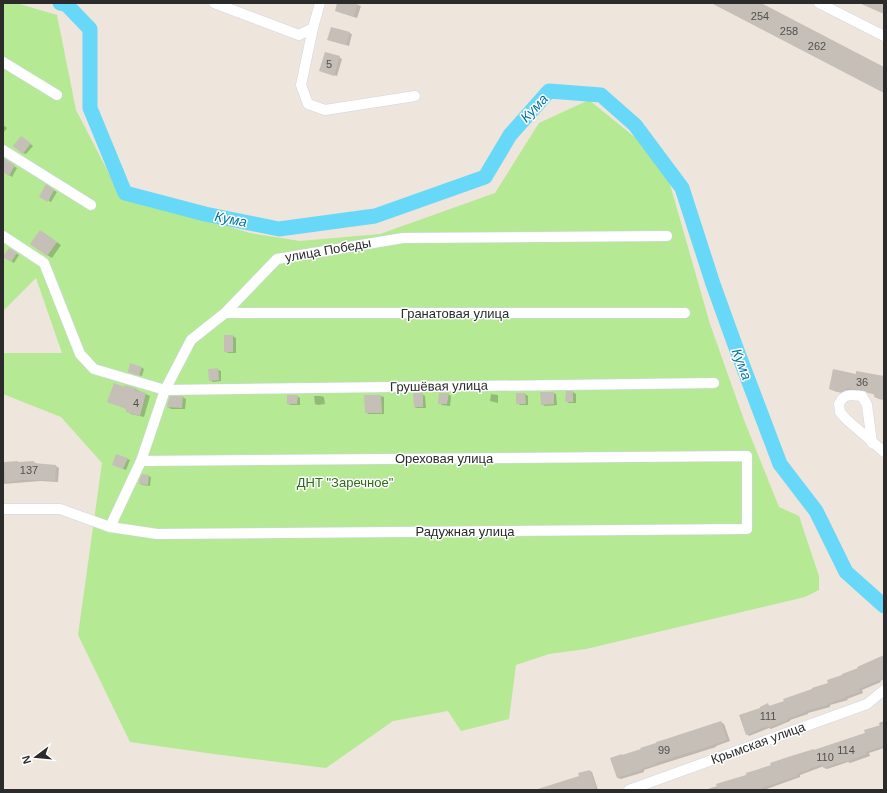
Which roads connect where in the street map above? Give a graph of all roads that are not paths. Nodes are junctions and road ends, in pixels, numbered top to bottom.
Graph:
1 (214, 3) edge
2 (320, 3) edge
3 (819, 3) edge
4 (313, 28) junction
5 (884, 36) edge
6 (3, 62) edge
7 (57, 95) dead end
8 (415, 96) dead end
9 (3, 150) edge
10 (91, 205) dead end
11 (3, 236) edge
12 (668, 236) dead end
13 (225, 313) junction
14 (686, 313) dead end
15 (714, 383) dead end
16 (165, 390) junction
17 (872, 443) junction
18 (884, 452) edge
19 (747, 456) joint
20 (141, 461) junction
21 (3, 509) edge
22 (110, 527) junction
23 (884, 690) edge
24 (629, 790) edge

1 - 4 street
2 - 4 street
3 - 5 street
4 - 8 street
6 - 7 street
9 - 10 street
11 - 16 street, Грушёвая улица
12 - 13 street, улица Победы
13 - 14 street, Гранатовая улица
13 - 16 street, улица Победы
15 - 16 street, Грушёвая улица
16 - 20 street, улица Победы
17 - 17 street
17 - 18 street
19 - 20 street, Ореховая улица
19 - 22 street, Радужная улица
20 - 22 street, улица Победы
21 - 22 street
23 - 24 street, Крымская улица

